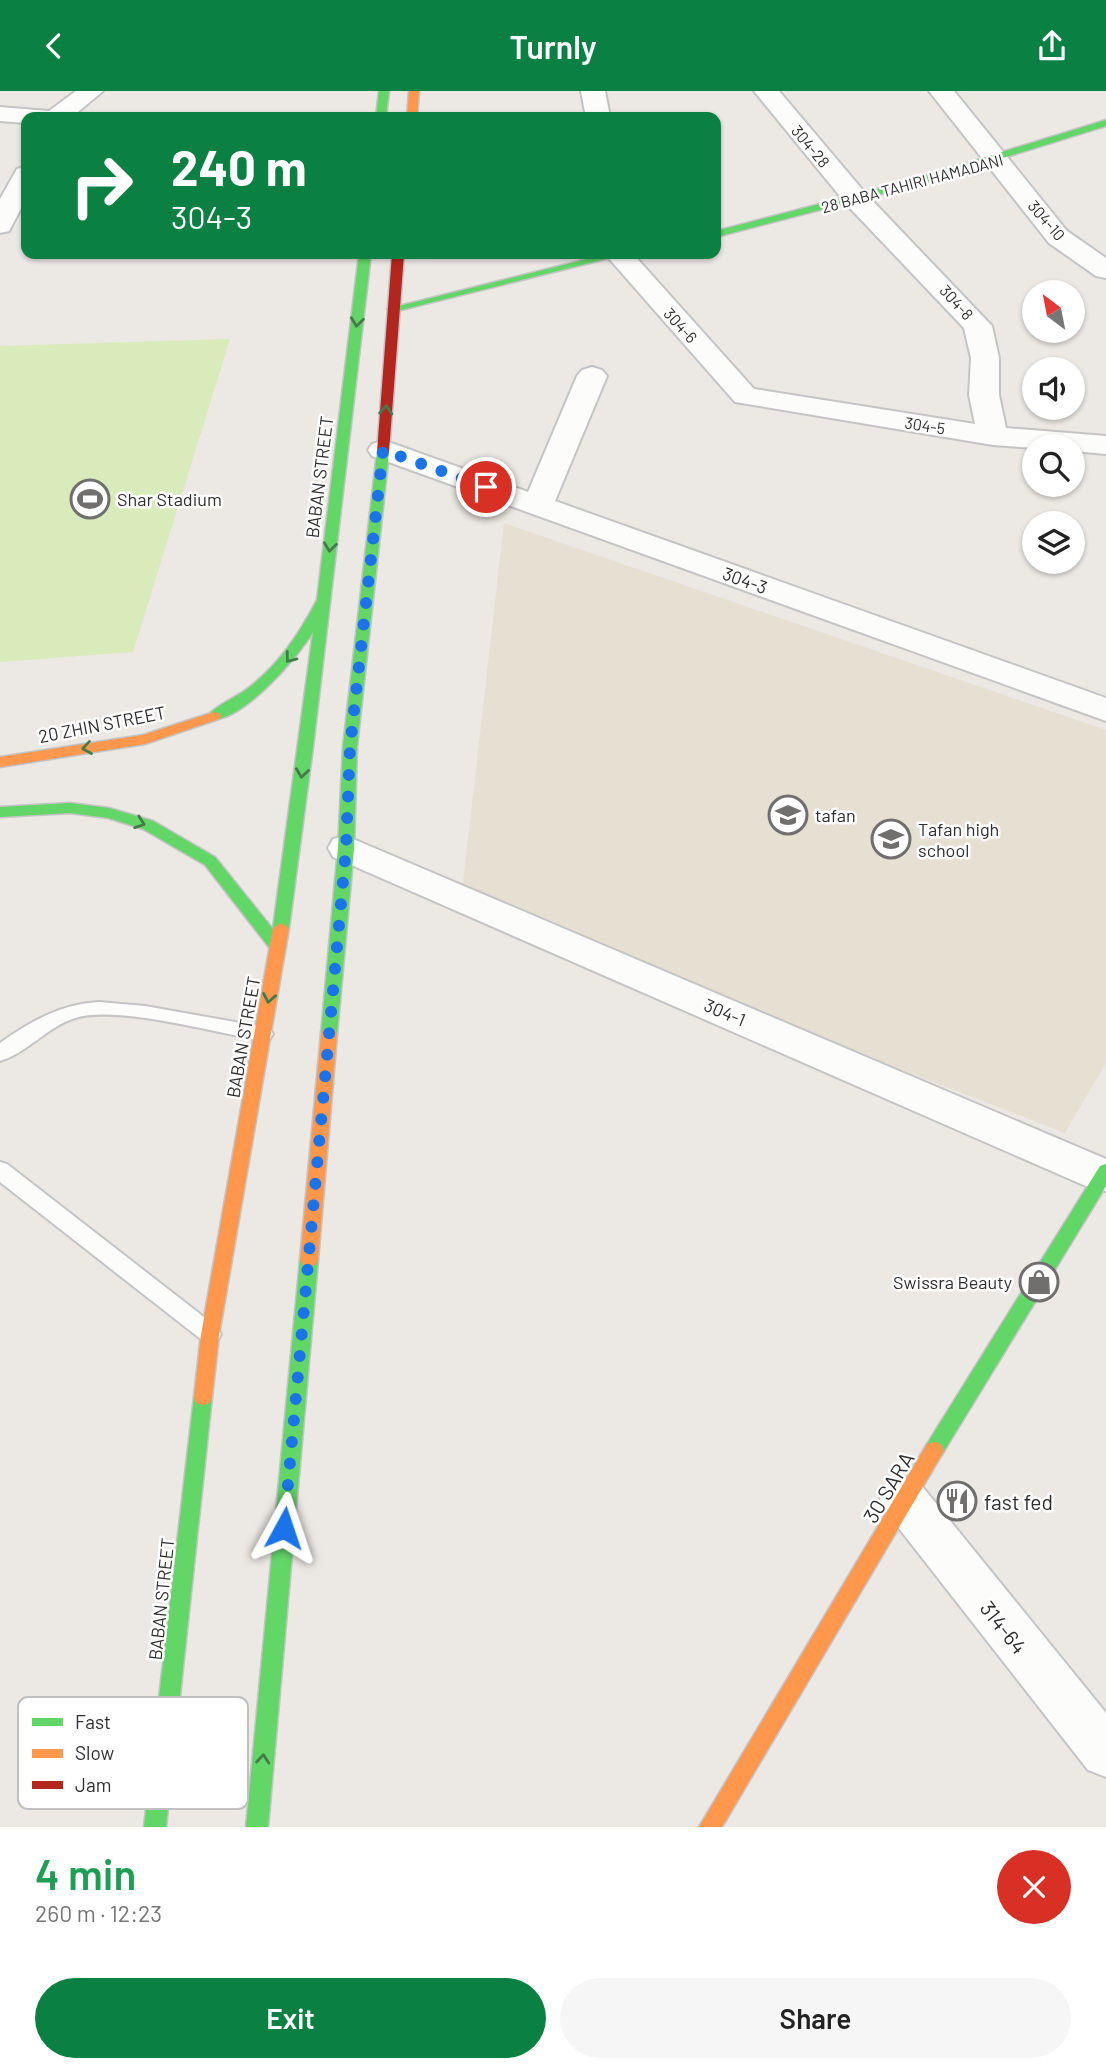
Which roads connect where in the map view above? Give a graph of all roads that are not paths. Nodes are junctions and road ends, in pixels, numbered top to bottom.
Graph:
1 (91, 91) edge
2 (384, 91) edge
3 (414, 91) edge
4 (593, 91) edge
5 (766, 91) edge
6 (941, 91) edge
7 (64, 112) edge
8 (382, 112) edge
9 (412, 112) edge
10 (597, 112) edge
11 (0, 114) edge
12 (21, 115) edge
13 (1106, 123) edge
14 (998, 160) junction
15 (21, 184) edge
16 (857, 200) junction
17 (1, 223) edge
18 (721, 233) edge
19 (364, 259) edge
20 (398, 259) edge
21 (598, 259) edge
22 (623, 259) edge
23 (1106, 270) edge
24 (393, 309) junction
25 (592, 376) dead end
26 (745, 396) joint
27 (993, 436) junction
28 (1106, 445) edge
29 (383, 450) junction
30 (538, 506) junction
31 (324, 599) junction
32 (1106, 710) edge
33 (0, 762) edge
34 (0, 812) edge
35 (346, 848) junction
36 (278, 947) junction
37 (263, 1034) junction
38 (0, 1054) edge
39 (0, 1170) edge
40 (1105, 1174) edge
41 (211, 1335) junction
42 (904, 1499) junction
43 (170, 1697) edge
44 (1097, 1728) edge
45 (157, 1809) edge
46 (155, 1827) edge
47 (257, 1827) edge
48 (710, 1827) edge

1 - 7 street
2 - 8 main road
3 - 9 main road
4 - 10 street
5 - 16 street, 304-28
6 - 14 street, 304-10
11 - 12 street
13 - 14 main road, 28 BABA TAHIRI HAMADANI
14 - 16 main road, 28 BABA TAHIRI HAMADANI
14 - 23 street, 304-10
15 - 17 street
16 - 18 main road, 28 BABA TAHIRI HAMADANI
16 - 27 street, 304-8
19 -> 31 main road, BABAN STREET
20 - 24 main road
21 - 24 main road
22 - 26 street, 304-6
29 -> 24 main road
25 - 30 street
26 - 27 street, 304-5
27 - 28 street, 304-5
29 - 30 street, 304-3
29 - 35 main road
30 - 32 street, 304-3
31 -> 33 main road, 20 ZHIN STREET
31 -> 36 main road, BABAN STREET
34 -> 36 main road
35 - 40 street, 304-1
47 -> 35 main road
36 -> 37 main road, BABAN STREET
37 - 38 lane
37 - 41 main road, BABAN STREET
39 - 41 lane
40 - 42 main road, 30 SARA
41 - 43 main road, BABAN STREET
42 - 44 street, 314-64
42 - 48 main road, 30 SARA
45 - 46 main road, BABAN STREET

